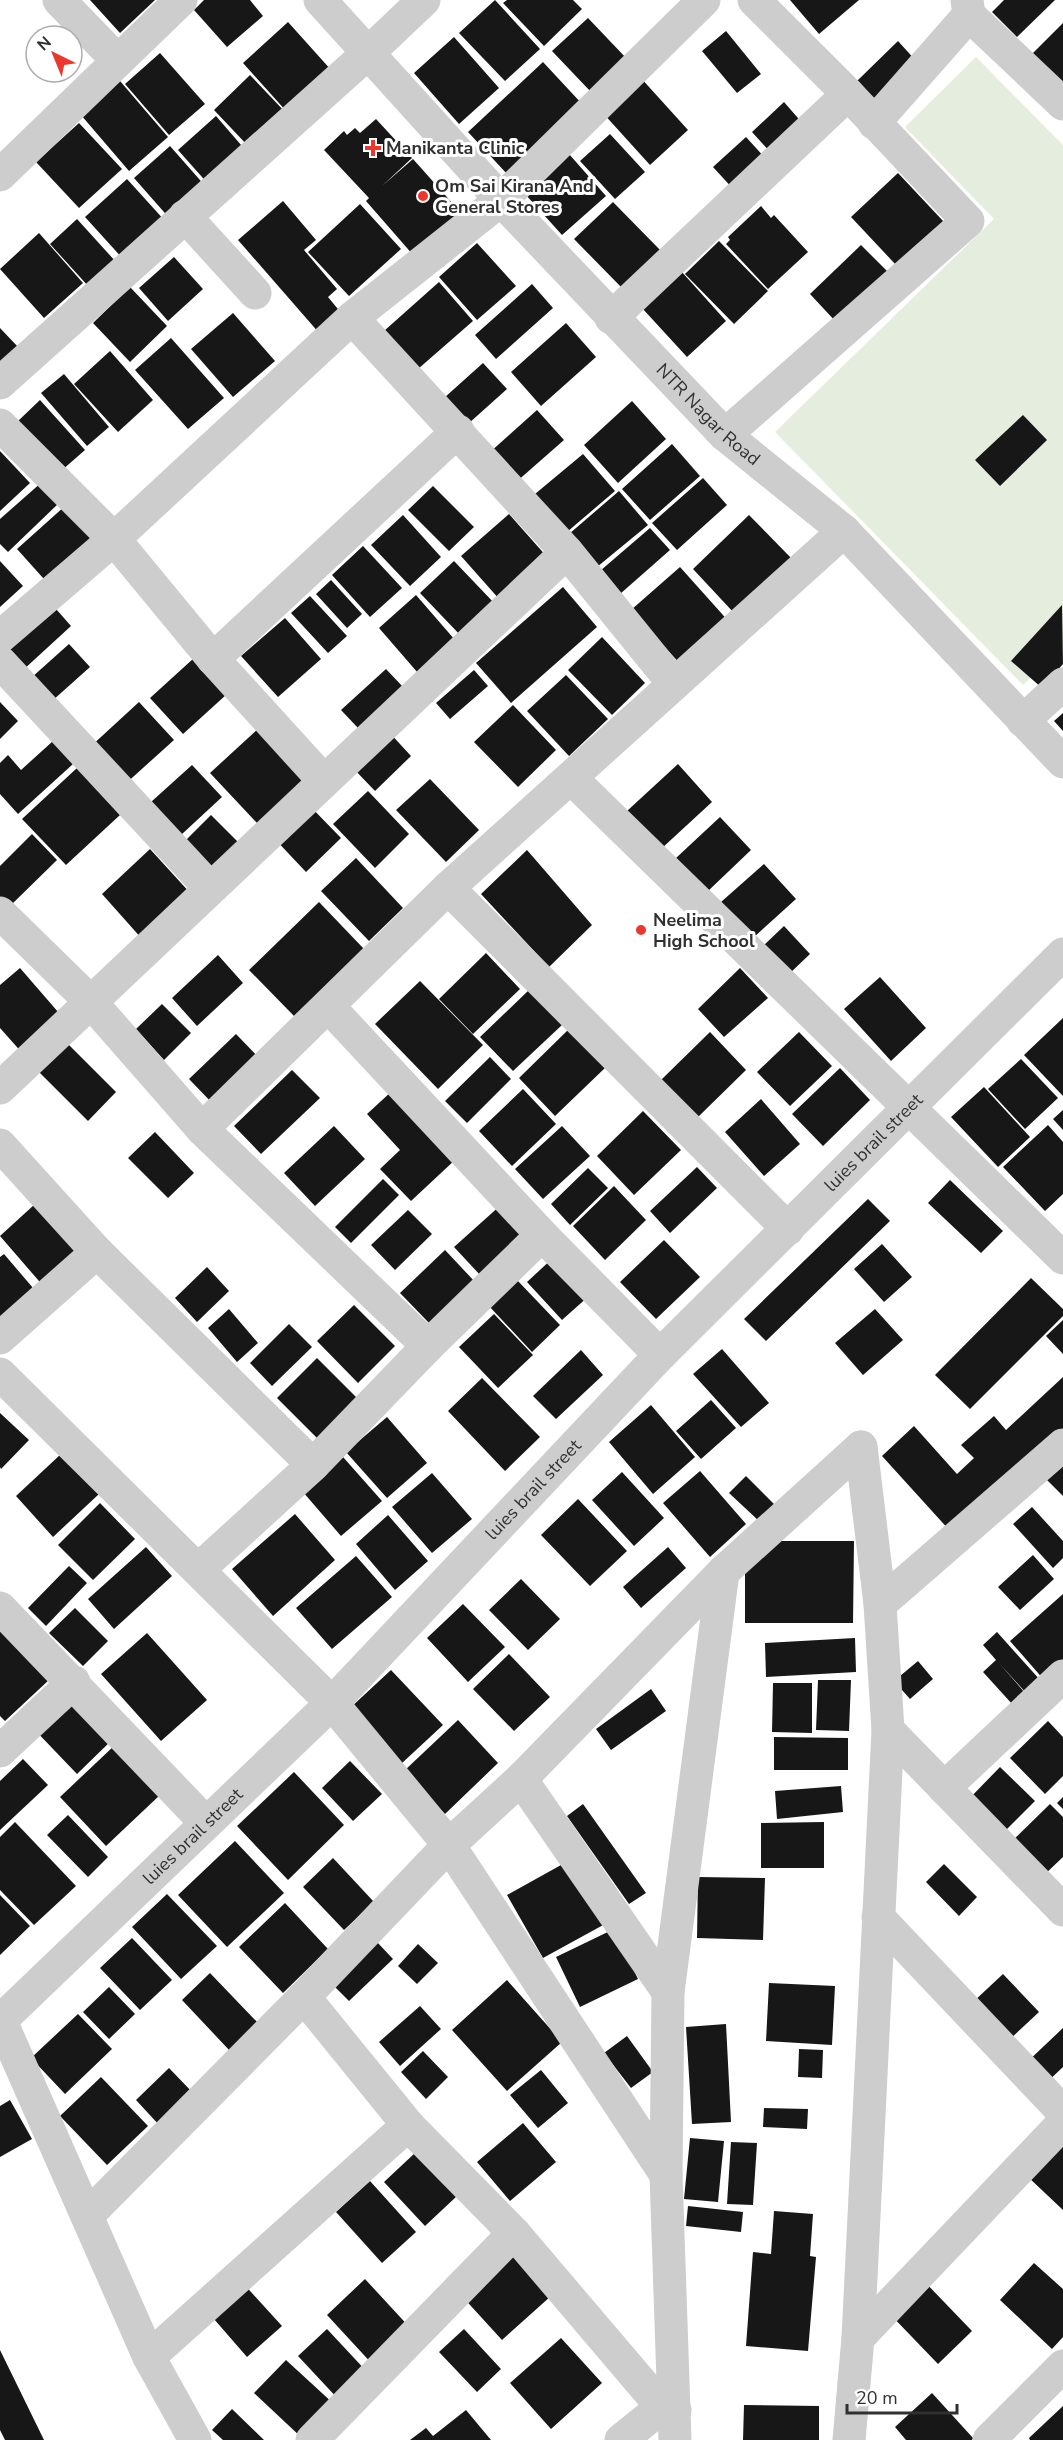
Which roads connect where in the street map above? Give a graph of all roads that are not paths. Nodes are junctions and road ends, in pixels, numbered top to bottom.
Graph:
1 (58, 0) edge
2 (180, 0) edge
3 (320, 0) edge
4 (424, 0) edge
5 (704, 0) edge
6 (754, 0) edge
7 (968, 8) edge
8 (367, 54) junction
9 (117, 60) junction
10 (848, 94) junction
11 (1063, 104) edge
12 (874, 123) junction
13 (1, 173) edge
14 (501, 200) junction
15 (185, 216) junction
16 (255, 293) dead end
17 (352, 318) junction
18 (611, 318) junction
19 (0, 383) edge
20 (0, 425) edge
21 (458, 431) junction
22 (725, 435) junction
23 (844, 531) junction
24 (114, 539) junction
25 (567, 552) junction
26 (0, 637) edge
27 (213, 659) junction
28 (0, 662) edge
29 (674, 684) junction
30 (1063, 684) edge
31 (1023, 721) junction
32 (1063, 762) edge
33 (570, 778) junction
34 (324, 781) junction
35 (210, 888) junction
36 (448, 888) junction
37 (0, 913) edge
38 (1063, 954) edge
39 (90, 1001) junction
40 (329, 1007) junction
41 (0, 1088) edge
42 (910, 1109) junction
43 (202, 1129) junction
44 (0, 1145) edge
45 (788, 1229) junction
46 (542, 1235) junction
47 (1059, 1245) edge
48 (97, 1252) junction
49 (0, 1338) edge
50 (428, 1346) junction
51 (660, 1355) junction
52 (0, 1374) edge
53 (1063, 1445) edge
54 (313, 1465) junction
55 (198, 1570) junction
56 (723, 1572) junction
57 (880, 1604) junction
58 (0, 1608) edge
59 (74, 1682) junction
60 (1058, 1690) edge
61 (332, 1703) junction
62 (888, 1730) junction
63 (0, 1751) edge
64 (521, 1779) junction
65 (944, 1788) junction
66 (206, 1824) junction
67 (449, 1845) junction
68 (1063, 1910) edge
69 (878, 1917) junction
70 (668, 1992) junction
71 (304, 1996) junction
72 (0, 2021) edge
73 (1063, 2112) edge
74 (1063, 2123) edge
75 (408, 2125) junction
76 (666, 2175) junction
77 (87, 2216) junction
78 (514, 2233) junction
79 (858, 2338) junction
80 (149, 2356) junction
81 (1063, 2366) edge
82 (671, 2419) edge
83 (195, 2440) edge
84 (312, 2440) edge
85 (621, 2440) edge
86 (849, 2440) edge
87 (989, 2440) edge

1 - 9 street
2 - 9 street
3 - 8 street, NTR Nagar Road
4 - 8 street
5 - 14 street
6 - 10 street
7 - 11 street
7 - 12 street
8 - 14 street, NTR Nagar Road
8 - 15 street
9 - 13 street
10 - 12 street
10 - 18 street
12 - 22 street
14 - 17 street
14 - 18 street, NTR Nagar Road
15 - 16 street
15 - 19 street
17 - 21 street
17 - 24 street
18 - 22 street, NTR Nagar Road
20 - 24 street
21 - 25 street
21 - 27 street
22 - 23 street, NTR Nagar Road
23 - 29 street
23 - 31 street, NTR Nagar Road
24 - 26 street
24 - 27 street
25 - 29 street
25 - 34 street
27 - 34 street
28 - 35 street
29 - 33 street
30 - 31 street
31 - 32 street, NTR Nagar Road
33 - 36 street
33 - 42 street
34 - 35 street
35 - 39 street
36 - 40 street
36 - 45 street
37 - 39 street
38 - 42 street, luies brail street
39 - 41 street
39 - 43 street
40 - 43 street
40 - 46 street
42 - 45 street, luies brail street
42 - 47 street
43 - 50 street
44 - 48 street
45 - 51 street, luies brail street
46 - 50 street
46 - 51 street
48 - 49 street
48 - 54 street
50 - 54 street
51 - 61 street, luies brail street
52 - 55 street
53 - 57 street
54 - 55 street
55 - 61 street
56 - 57 street
56 - 64 street
56 - 70 street
57 - 62 street
58 - 59 street
59 - 63 street
59 - 66 street
60 - 65 street
61 - 66 street, luies brail street
61 - 67 street
62 - 65 street
62 - 69 street
64 - 67 street
64 - 70 street
65 - 68 street
66 - 72 street, luies brail street
67 - 71 street
67 - 76 street
69 - 73 street
69 - 79 street
70 - 76 street
71 - 75 street
71 - 77 street
72 - 77 street
74 - 79 street
75 - 78 street
75 - 80 street
76 - 82 street
77 - 80 street
78 - 82 street
78 - 84 street
79 - 86 street
80 - 83 street
81 - 87 street
82 - 85 street

